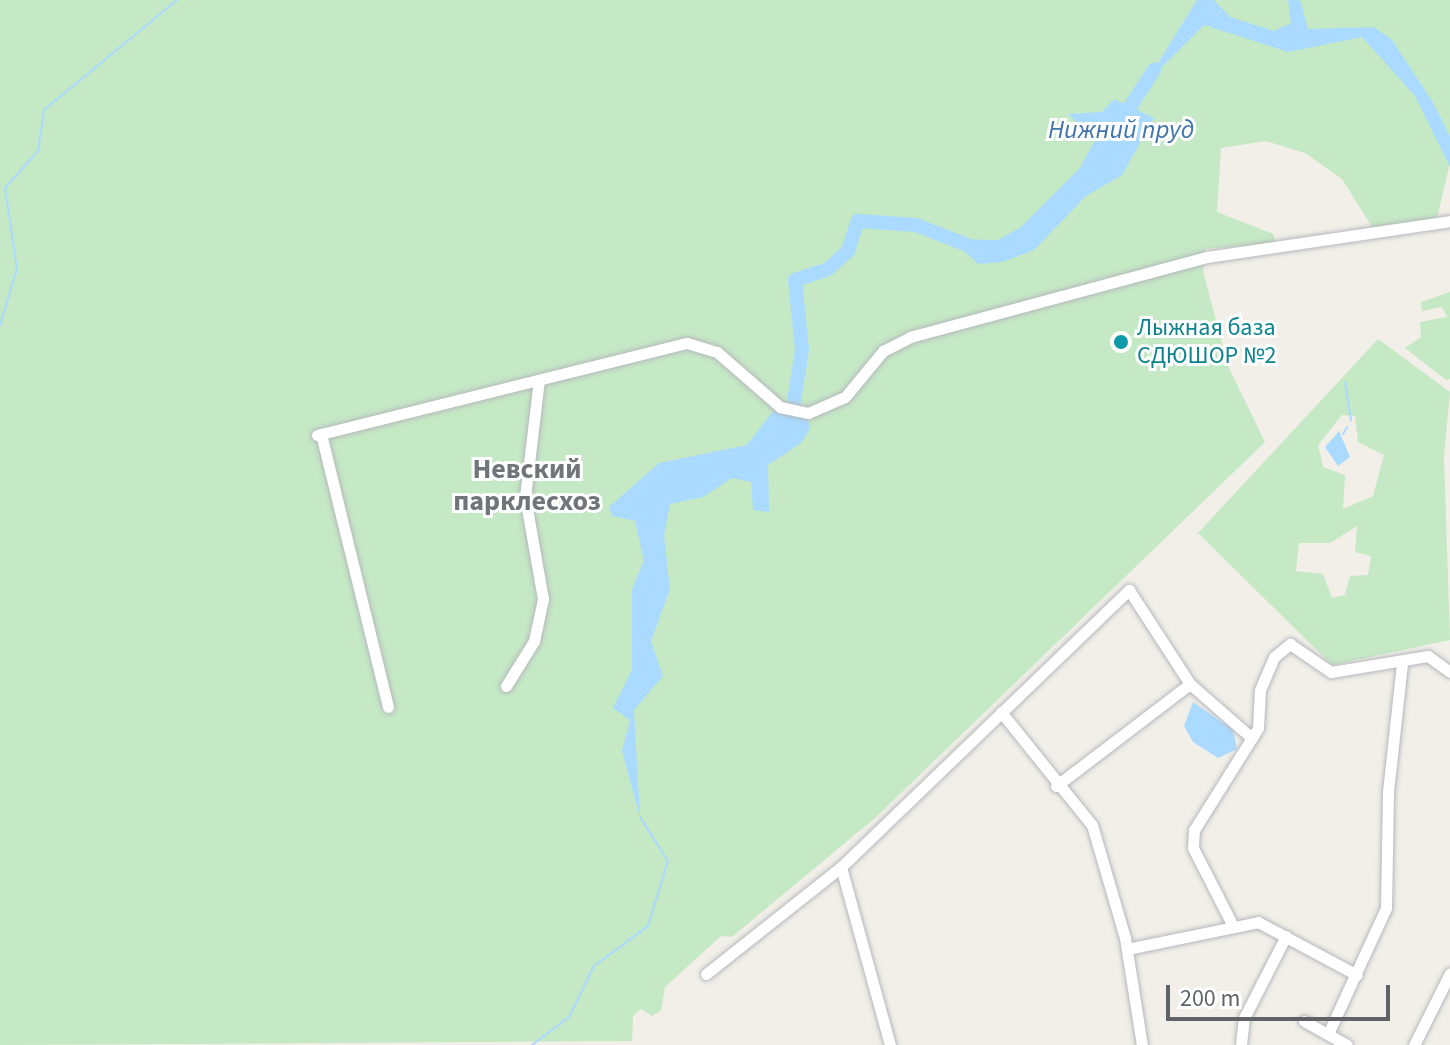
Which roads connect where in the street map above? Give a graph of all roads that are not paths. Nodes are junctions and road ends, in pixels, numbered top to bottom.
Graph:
1 (1450, 221) edge
2 (539, 380) junction
3 (1402, 664) junction
4 (1450, 672) edge
5 (1190, 684) junction
6 (506, 686) dead end
7 (388, 707) dead end
8 (1001, 712) junction
9 (1252, 738) junction
10 (1056, 786) junction
11 (841, 867) junction
12 (1233, 926) junction
13 (1286, 936) junction
14 (1127, 949) junction
15 (1450, 973) edge
16 (706, 974) dead end
17 (1357, 975) junction
18 (1304, 1021) dead end
19 (1328, 1034) junction
20 (890, 1045) edge
21 (1142, 1045) edge
22 (1241, 1045) edge
23 (1347, 1045) edge
24 (1414, 1045) edge

1 - 2 street
2 - 6 street
2 - 7 street
3 - 4 street
3 - 9 street
3 - 17 street
5 - 8 street
5 - 9 street
5 - 10 street
8 - 10 street
8 - 11 street
9 - 12 street
10 - 14 street
11 - 16 street
11 - 20 street
12 - 13 street
12 - 14 street
13 - 17 street
13 - 22 street
14 - 21 street
15 - 24 street
17 - 19 street
18 - 19 street
19 - 23 street

